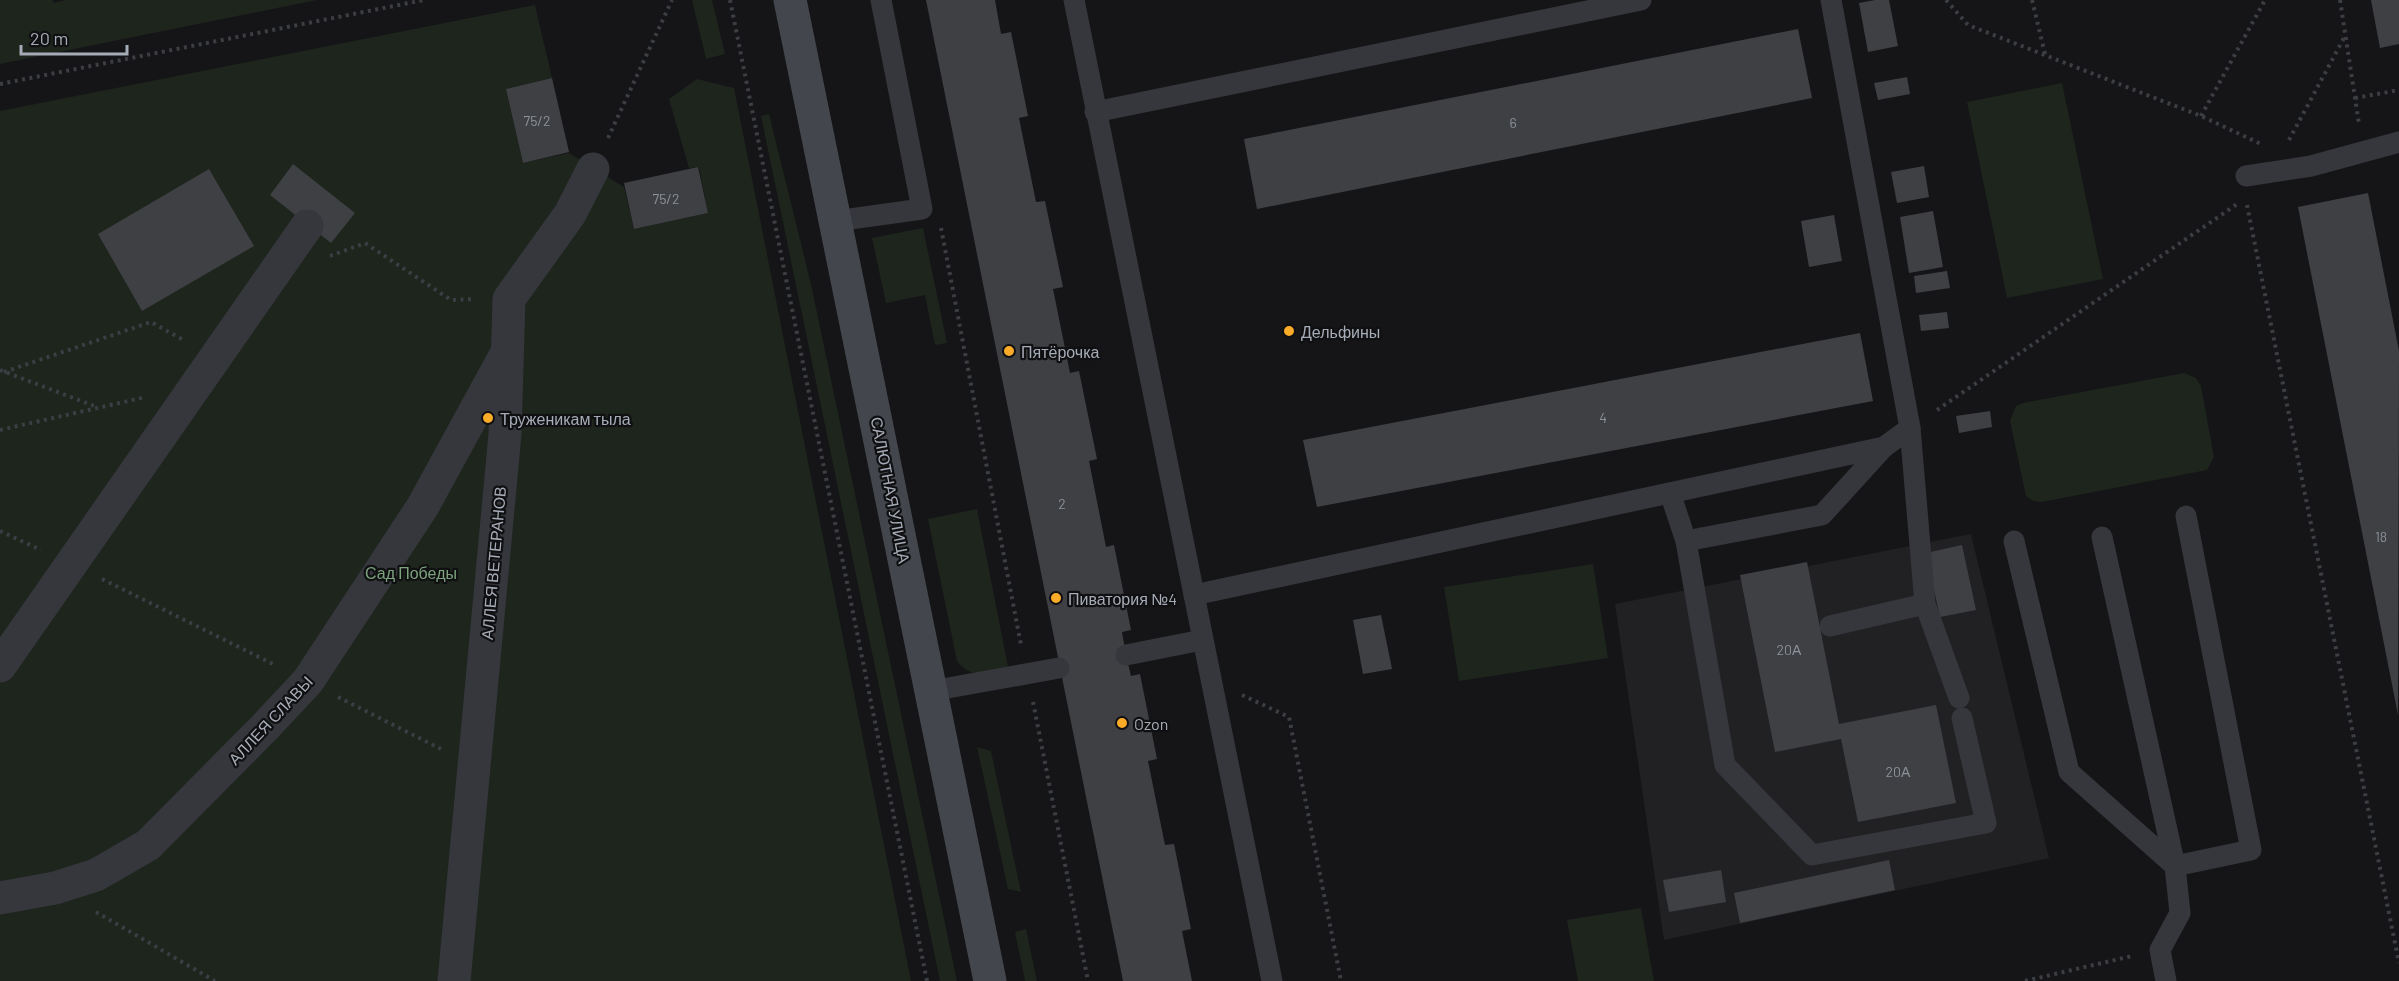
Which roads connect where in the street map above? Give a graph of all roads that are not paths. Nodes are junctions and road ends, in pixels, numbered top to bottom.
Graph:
1 (790, 0) edge
2 (880, 0) edge
3 (1074, 0) edge
4 (1641, 0) edge
5 (1831, 0) edge
6 (1095, 112) junction
7 (2399, 142) edge
8 (593, 169) road end
9 (2246, 176) dead end
10 (836, 221) junction
11 (307, 226) dead end
12 (508, 350) junction
13 (1910, 428) junction
14 (1884, 447) junction
15 (1670, 493) junction
16 (2186, 516) dead end
17 (2102, 537) dead end
18 (1686, 541) junction
19 (2013, 541) dead end
20 (1194, 595) junction
21 (1925, 604) junction
22 (1830, 626) dead end
23 (1202, 640) junction
24 (1126, 655) dead end
25 (0, 666) edge
26 (1059, 668) dead end
27 (931, 691) junction
28 (2175, 867) junction
29 (0, 897) edge
30 (454, 981) edge
31 (990, 981) edge
32 (1272, 981) edge
33 (2166, 981) edge

1 - 10 street, САЛЮТНАЯ УЛИЦА
2 - 10 lane
3 - 6 lane
4 - 6 lane
5 - 13 lane
6 - 20 lane
7 - 9 lane
8 - 12 street, АЛЛЕЯ ВЕТЕРАНОВ
10 - 27 street, САЛЮТНАЯ УЛИЦА
11 - 25 street
12 - 29 street, АЛЛЕЯ СЛАВЫ
12 - 30 street, АЛЛЕЯ ВЕТЕРАНОВ
13 - 14 lane
13 - 21 lane
14 - 15 lane
14 - 18 lane
15 - 18 lane
15 - 20 lane
16 - 28 lane
17 - 28 lane
18 - 21 lane
19 - 28 lane
20 - 23 lane
21 - 22 lane
23 - 24 lane
23 - 32 lane
26 - 27 lane
27 - 31 street, САЛЮТНАЯ УЛИЦА
28 - 33 lane

